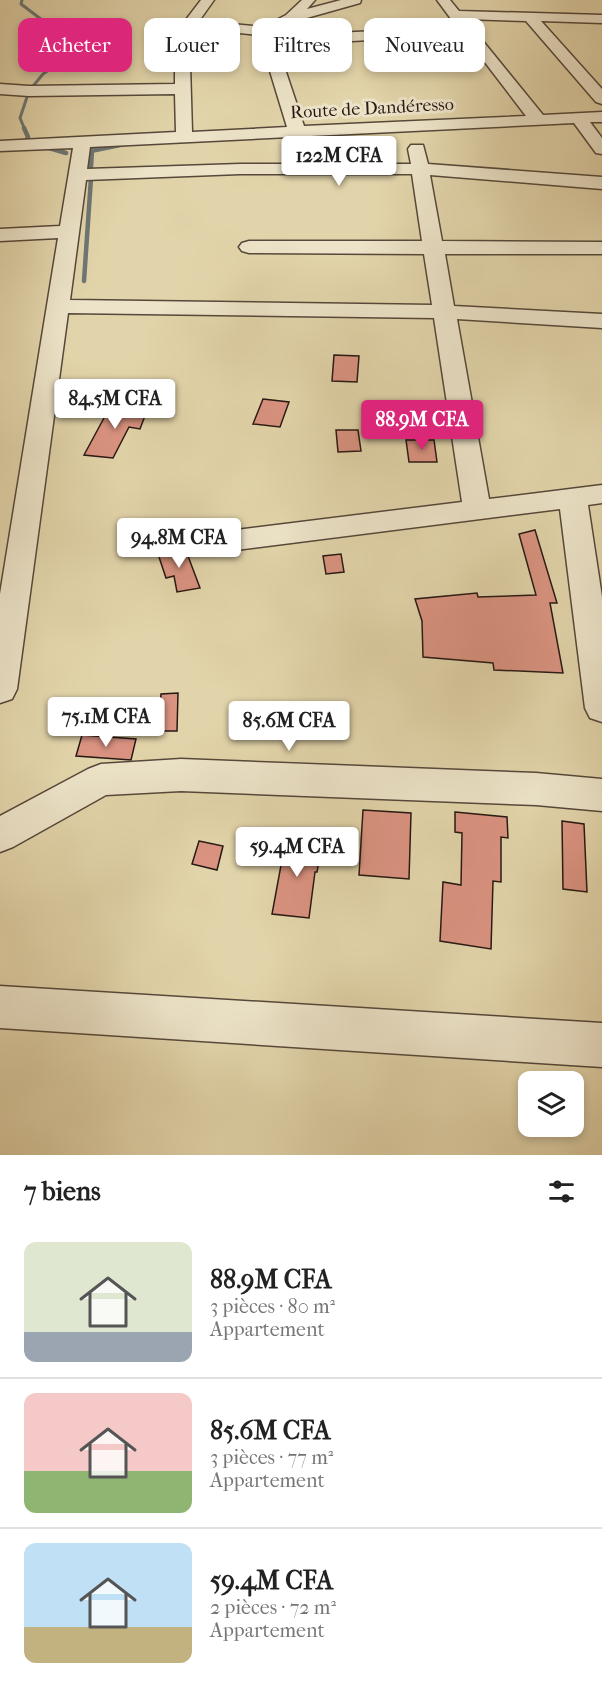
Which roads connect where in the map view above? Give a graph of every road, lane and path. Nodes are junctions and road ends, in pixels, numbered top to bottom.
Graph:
1 (208, 0) edge
2 (309, 0) edge
3 (356, 0) edge
4 (443, 0) edge
5 (597, 3) dead end
6 (454, 15) junction
7 (530, 17) junction
8 (194, 18) edge
9 (291, 18) joint
10 (456, 18) edge
11 (602, 19) edge
12 (485, 54) edge
13 (183, 72) edge
14 (278, 72) edge
15 (0, 89) edge
16 (183, 90) junction
17 (602, 99) edge
18 (602, 117) edge
19 (578, 118) junction
20 (538, 120) junction
21 (413, 125) junction
22 (297, 131) junction
23 (184, 136) junction
24 (82, 142) junction
25 (0, 146) edge
26 (602, 149) edge
27 (420, 169) junction
28 (76, 175) junction
29 (602, 183) edge
30 (69, 232) junction
31 (0, 235) edge
32 (249, 247) dead end
33 (433, 248) junction
34 (602, 248) edge
35 (57, 306) junction
36 (444, 312) junction
37 (602, 321) edge
38 (587, 496) edge
39 (477, 510) junction
40 (236, 540) dead end
41 (11, 551) edge
42 (0, 689) edge
43 (602, 708) edge
44 (602, 795) edge
45 (0, 835) edge
46 (0, 1007) edge
47 (602, 1045) edge

1 - 8 street
2 - 9 street
3 - 9 street
4 - 6 street
5 - 11 street
6 - 7 street
6 - 10 street
7 - 11 street
7 - 17 street
12 - 20 street
13 - 16 street
14 - 22 street
15 - 16 street
16 - 23 street
18 - 19 street, Route de Dandéresso
19 - 20 street, Route de Dandéresso
19 - 26 street
20 - 21 street, Route de Dandéresso
21 - 22 street, Route de Dandéresso
21 - 27 street
22 - 23 street, Route de Dandéresso
23 - 24 street, Route de Dandéresso
24 - 25 street, Route de Dandéresso
24 - 28 street
27 - 28 street
27 - 29 street
27 - 33 street
28 - 30 street
30 - 31 street
30 - 35 street
32 - 33 street
33 - 34 street
33 - 36 street
35 - 36 street
35 - 41 street
36 - 37 street
36 - 39 street
38 - 39 street
38 - 43 street
39 - 40 street
41 - 42 street
44 - 45 street
46 - 47 street

